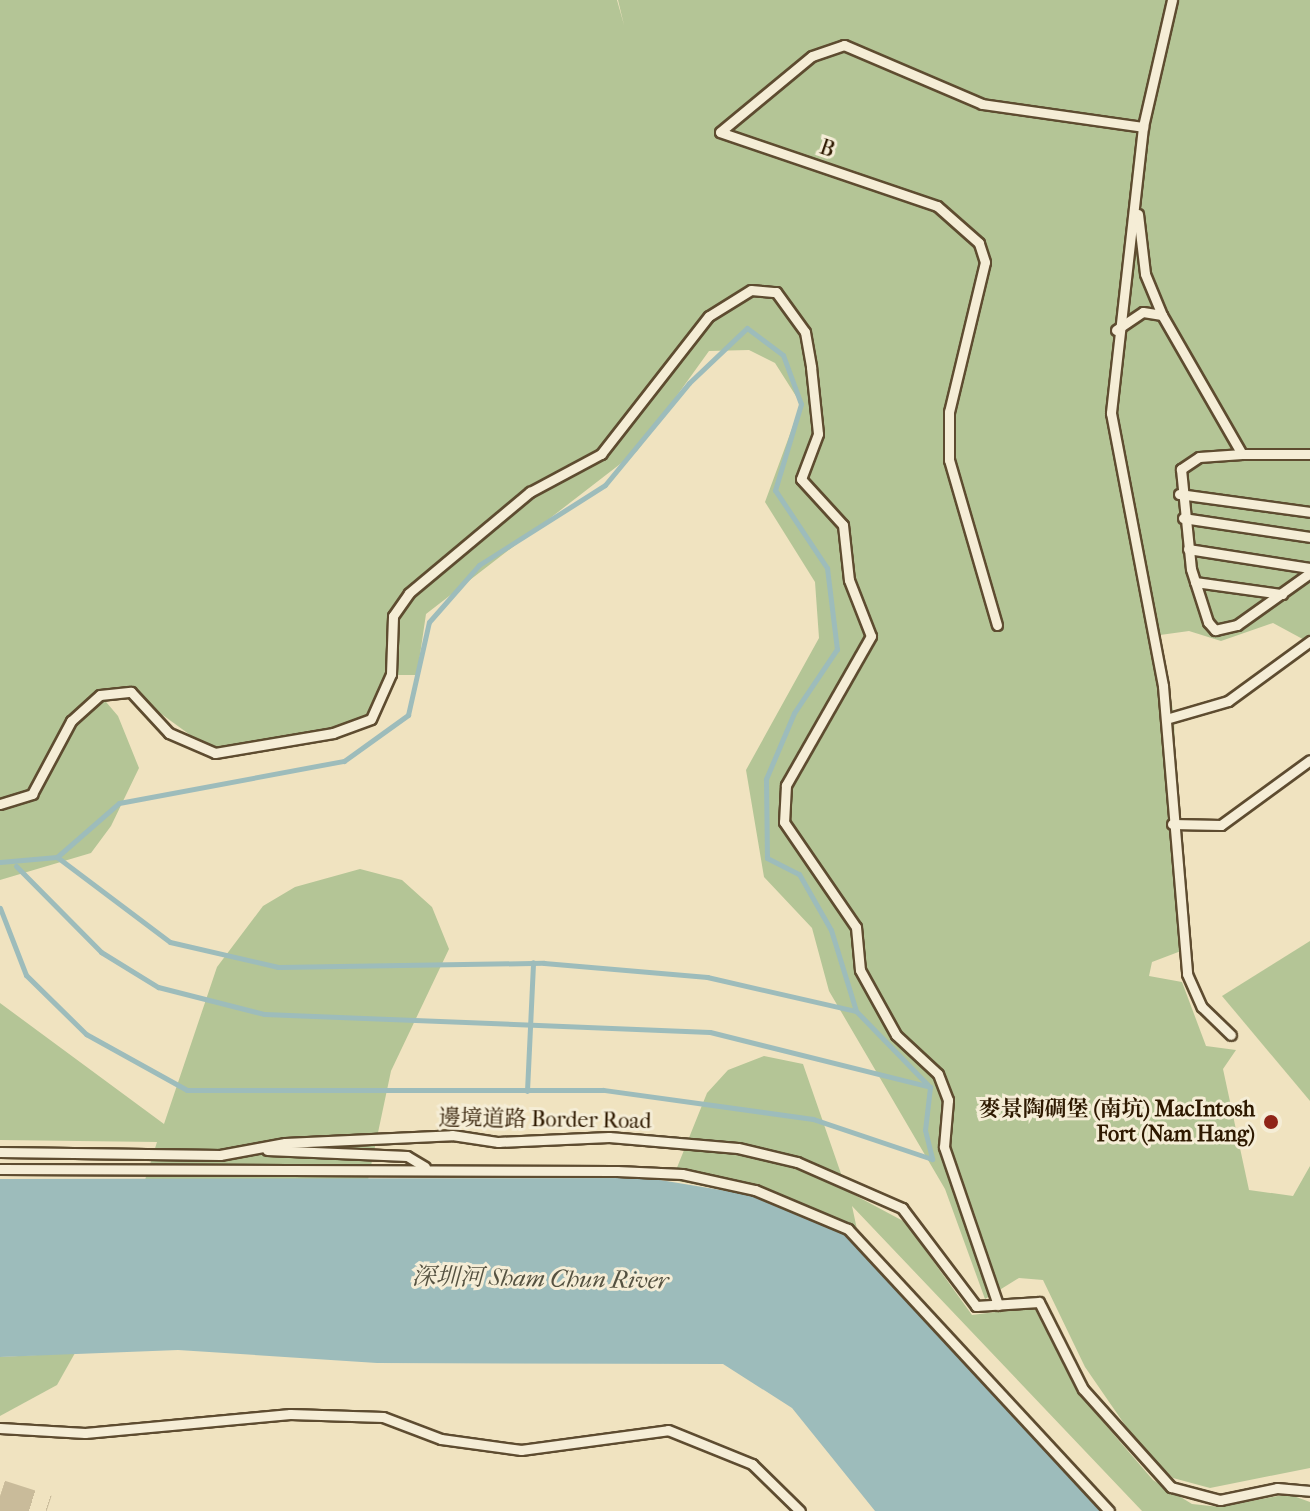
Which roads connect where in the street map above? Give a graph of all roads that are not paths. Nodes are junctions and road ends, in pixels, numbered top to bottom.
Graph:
1 (1172, 0) edge
2 (1143, 127) junction
3 (1137, 199) junction
4 (1162, 315) junction
5 (1116, 330) junction
6 (1242, 454) junction
7 (1310, 454) edge
8 (1179, 494) junction
9 (1310, 512) edge
10 (1183, 518) junction
11 (1310, 537) edge
12 (1188, 549) junction
13 (1310, 571) edge
14 (1195, 582) junction
15 (1282, 594) junction
16 (997, 625) dead end
17 (1310, 641) edge
18 (1166, 719) junction
19 (1310, 760) edge
20 (0, 804) edge
21 (1172, 824) junction
22 (1231, 1035) dead end
23 (251, 1149) junction
24 (0, 1152) edge
25 (427, 1168) junction
26 (0, 1169) edge
27 (998, 1305) junction
28 (0, 1428) edge
29 (1310, 1491) edge
30 (800, 1511) edge
31 (1109, 1511) edge

1 - 2 lane
2 - 3 lane
2 - 16 lane, B
3 - 4 lane
3 - 5 lane
4 - 5 lane
4 - 6 lane
5 - 18 lane
6 - 7 lane
6 - 8 lane
8 - 9 lane
8 - 10 lane
10 - 11 lane
10 - 12 lane
12 - 13 lane
12 - 14 lane
13 - 15 lane
14 - 15 lane
14 - 15 lane
17 - 18 lane
18 - 21 lane
19 - 21 lane
20 - 27 lane
21 - 22 lane
23 - 24 lane, 邊境道路 Border Road
23 - 25 lane
23 - 27 lane, 邊境道路 Border Road
25 - 26 lane
25 - 31 lane
27 - 29 lane, 邊境道路 Border Road
28 - 30 lane

